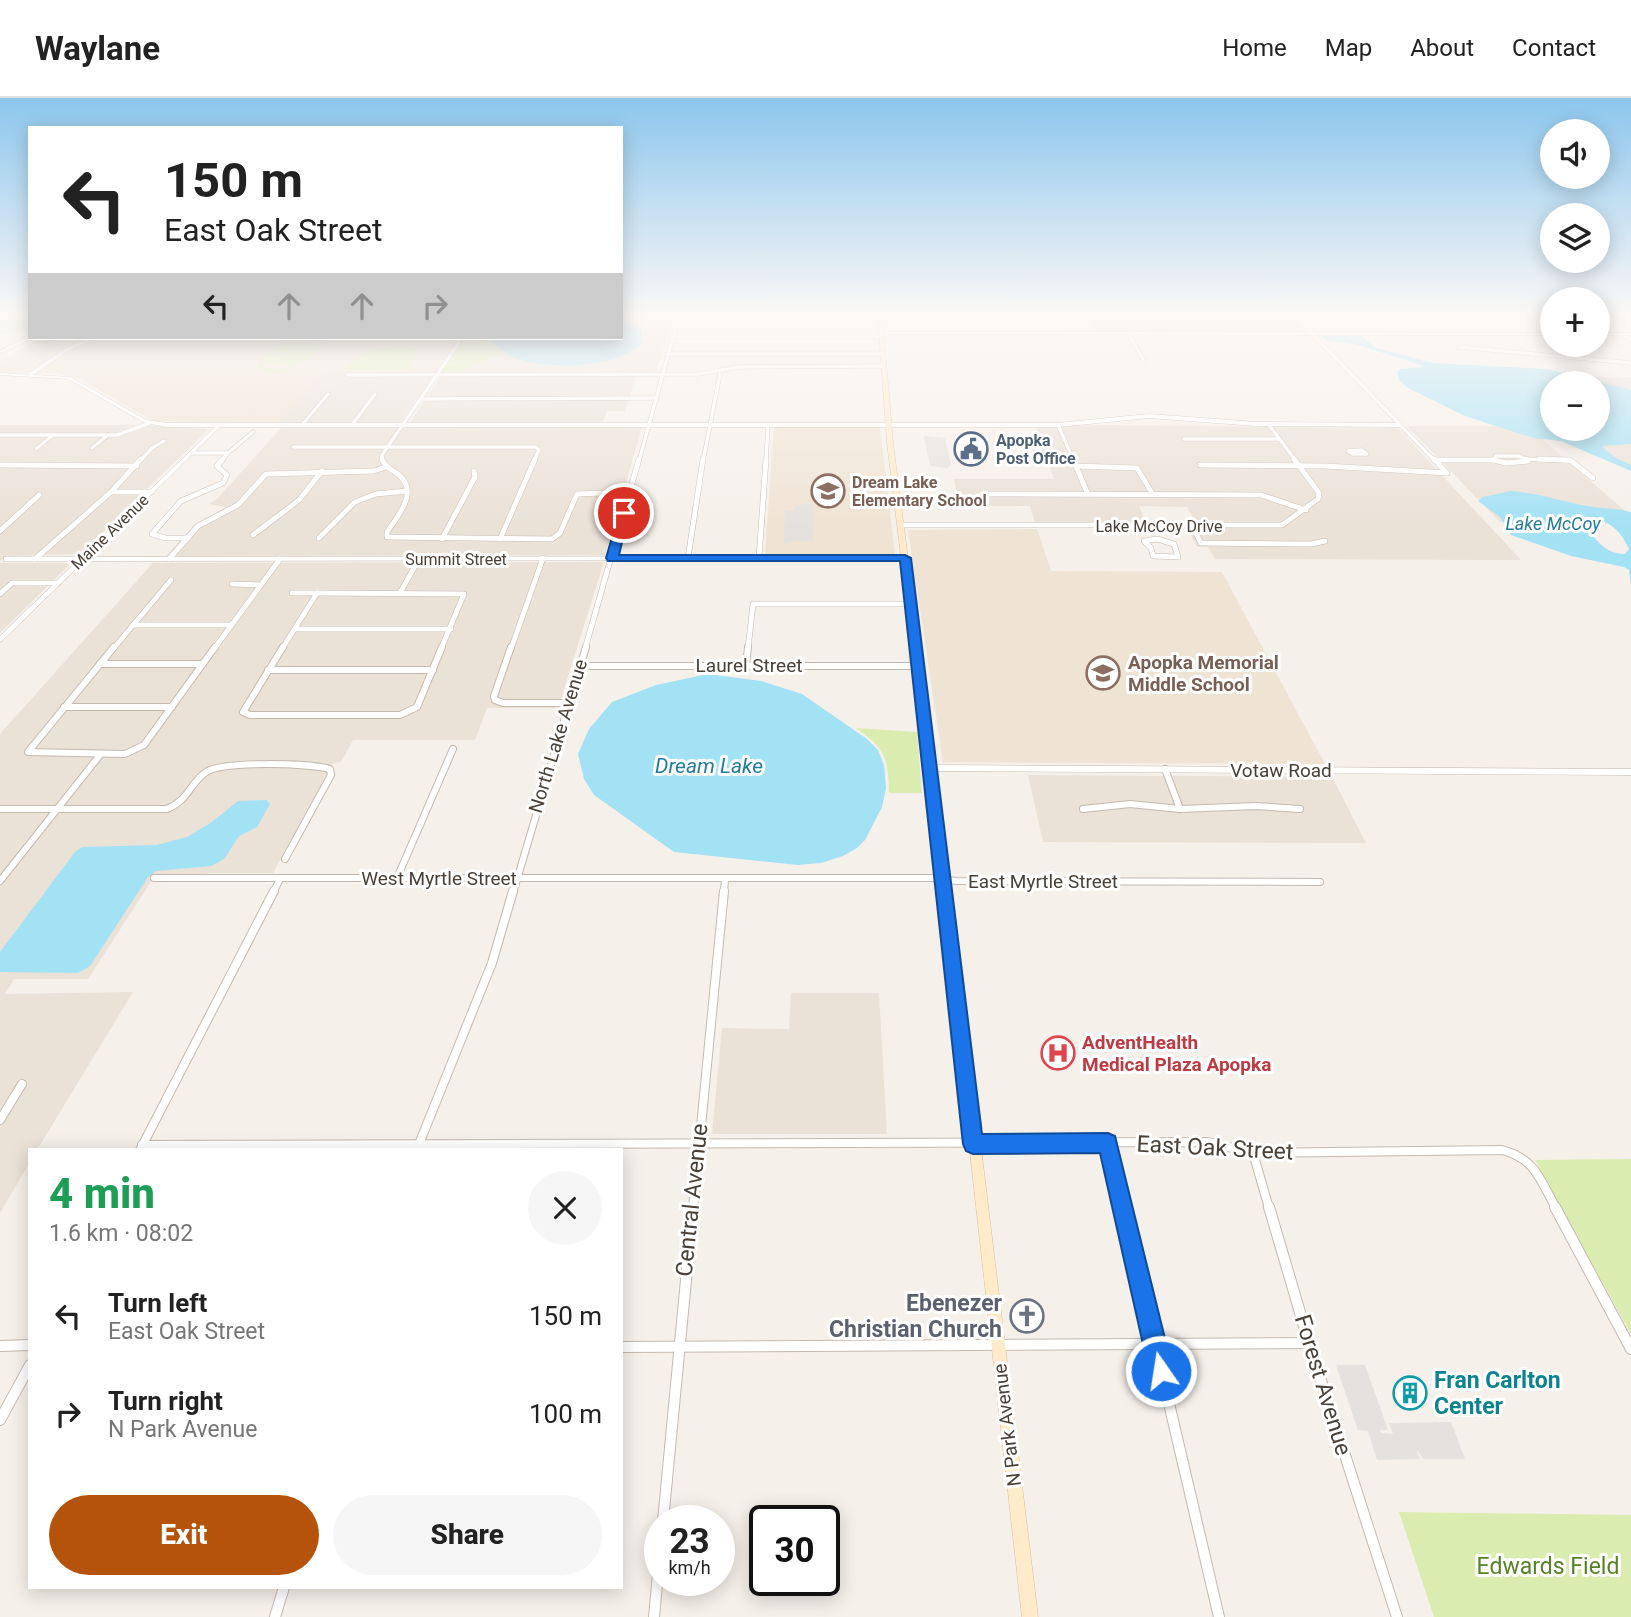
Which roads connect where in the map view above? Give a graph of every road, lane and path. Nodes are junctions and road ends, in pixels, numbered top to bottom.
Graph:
1 (87, 386) edge
2 (429, 386) edge
3 (661, 386) edge
4 (717, 386) edge
5 (885, 386) edge
6 (1363, 386) edge
7 (328, 394) dead end
8 (375, 394) dead end
9 (421, 398) junction
10 (657, 398) junction
11 (150, 423) junction
12 (709, 424) junction
13 (888, 424) junction
14 (219, 425) junction
15 (302, 425) junction
16 (352, 425) junction
17 (402, 425) junction
18 (648, 425) junction
19 (768, 425) junction
20 (1058, 425) junction
21 (1269, 425) junction
22 (1400, 425) junction
23 (253, 432) dead end
24 (1, 435) edge
25 (53, 435) junction
26 (108, 435) junction
27 (1184, 439) dead end
28 (1280, 439) junction
29 (164, 441) dead end
30 (293, 447) dead end
31 (386, 447) junction
32 (36, 449) dead end
33 (92, 449) dead end
34 (191, 453) junction
35 (228, 453) junction
36 (1359, 454) dead end
37 (1434, 460) junction
38 (0, 465) edge
39 (1199, 465) dead end
40 (1299, 465) junction
41 (138, 466) junction
42 (1076, 466) junction
43 (386, 467) junction
44 (1366, 470) junction
45 (322, 471) junction
46 (474, 471) dead end
47 (1593, 478) dead end
48 (407, 491) junction
49 (111, 492) junction
50 (151, 492) junction
51 (630, 492) junction
52 (1087, 492) junction
53 (1152, 492) junction
54 (989, 494) dead end
55 (39, 495) dead end
56 (1306, 510) junction
57 (3, 525) edge
58 (901, 525) junction
59 (1151, 526) junction
60 (1192, 526) junction
61 (0, 531) edge
62 (254, 535) dead end
63 (188, 538) junction
64 (319, 538) dead end
65 (442, 539) junction
66 (500, 539) junction
67 (1157, 540) junction
68 (1325, 541) dead end
69 (543, 558) junction
70 (612, 558) junction
71 (688, 558) junction
72 (758, 558) junction
73 (905, 558) junction
74 (6, 559) dead end
75 (35, 559) junction
76 (82, 559) junction
77 (169, 559) junction
78 (280, 559) junction
79 (419, 559) junction
80 (171, 580) dead end
81 (58, 583) junction
82 (232, 584) dead end
83 (260, 585) junction
84 (292, 593) dead end
85 (317, 593) junction
86 (400, 593) junction
87 (0, 594) edge
88 (911, 604) junction
89 (133, 625) junction
90 (231, 625) junction
91 (295, 629) junction
92 (452, 629) junction
93 (3, 634) edge
94 (0, 640) edge
95 (100, 664) junction
96 (203, 664) junction
97 (746, 665) junction
98 (579, 666) junction
99 (919, 666) junction
100 (268, 670) junction
101 (433, 670) junction
102 (568, 703) junction
103 (64, 707) junction
104 (172, 707) junction
105 (453, 749) dead end
106 (100, 754) junction
107 (931, 768) junction
108 (1166, 769) junction
109 (1631, 772) edge
110 (58, 808) junction
111 (1180, 808) junction
112 (0, 809) edge
113 (1083, 809) dead end
114 (1300, 809) dead end
115 (285, 859) dead end
116 (154, 878) dead end
117 (397, 878) junction
118 (516, 878) junction
119 (279, 879) junction
120 (725, 879) junction
121 (943, 880) junction
122 (0, 881) edge
123 (1320, 882) dead end
124 (22, 1084) dead end
125 (0, 1120) edge
126 (1108, 1143) junction
127 (973, 1144) junction
128 (698, 1145) junction
129 (141, 1147) edge
130 (417, 1148) edge
131 (1253, 1153) junction
132 (1309, 1343) junction
133 (28, 1345) edge
134 (0, 1346) edge
135 (678, 1346) junction
136 (997, 1346) junction
137 (1155, 1346) junction
138 (623, 1347) edge
139 (1631, 1349) edge
140 (28, 1369) edge
141 (0, 1420) edge
142 (664, 1505) edge
143 (283, 1589) edge
144 (656, 1596) edge
145 (275, 1617) edge
146 (654, 1617) edge
147 (1030, 1617) edge
148 (1219, 1617) edge
149 (1397, 1617) edge

1 - 11 street
2 - 9 street
3 - 10 street, North Lake Avenue
4 - 12 street
5 - 13 main road, N Park Avenue
6 - 22 street
7 - 15 street
8 - 16 street
9 - 10 street
9 - 17 street
10 - 18 street, North Lake Avenue
11 - 14 street
11 - 26 street
12 - 18 street
12 - 19 street
12 - 71 street
13 - 19 street
13 - 20 street
13 - 58 main road, N Park Avenue
14 - 15 street
14 - 34 street, Maine Avenue
15 - 16 street
16 - 17 street
17 - 18 street
17 - 31 street
18 - 51 street, North Lake Avenue
19 - 72 street
20 - 21 street
20 - 42 street
21 - 22 street
21 - 28 street
22 - 37 street
23 - 35 street
24 - 25 street
25 - 26 street
25 - 32 street
26 - 33 street
27 - 28 street
28 - 40 street
29 - 41 street
30 - 31 street
31 - 43 street
31 - 66 street
34 - 35 street
34 - 50 street, Maine Avenue
35 - 63 street
36 - 44 street
37 - 44 street
37 - 47 street
38 - 41 street
39 - 40 street
40 - 44 street
40 - 56 street
41 - 49 street
42 - 52 street
42 - 53 street
43 - 45 street
43 - 48 street
45 - 62 street
45 - 63 street
46 - 65 street
48 - 64 street
48 - 65 street
49 - 50 street
49 - 75 street
50 - 76 street, Maine Avenue
51 - 66 street
51 - 70 street, North Lake Avenue
52 - 53 street
52 - 54 street
53 - 56 street
55 - 57 street
56 - 60 street, Lake McCoy Drive
57 - 61 street
58 - 59 street, Lake McCoy Drive
58 - 73 main road, N Park Avenue
59 - 60 street, Lake McCoy Drive
59 - 67 street
60 - 68 street
63 - 77 street
65 - 66 street
67 - 67 street
69 - 70 street, Summit Street
69 - 79 street, Summit Street
69 - 102 street
70 - 71 street, Summit Street
70 - 98 street, North Lake Avenue
71 - 72 street, Summit Street
72 - 73 street, Summit Street
73 - 88 main road, N Park Avenue
74 - 75 street, Summit Street
75 - 76 street, Summit Street
76 - 77 street, Summit Street
76 - 81 street, Maine Avenue
77 - 78 street, Summit Street
78 - 79 street, Summit Street
78 - 83 street
79 - 86 street
80 - 89 street
81 - 87 street
81 - 93 street, Maine Avenue
82 - 83 street
83 - 90 street
84 - 85 street
85 - 86 street
85 - 91 street
86 - 92 street
88 - 97 street
88 - 99 main road, N Park Avenue
89 - 90 street
89 - 95 street
90 - 96 street
91 - 92 street
91 - 100 street
92 - 101 street
93 - 94 street, Maine Avenue
95 - 96 street
95 - 103 street
96 - 104 street
97 - 98 street, Laurel Street
97 - 99 street, Laurel Street
98 - 102 street, North Lake Avenue
99 - 107 main road, N Park Avenue
100 - 101 street
100 - 101 street
102 - 118 street, North Lake Avenue
103 - 104 street
103 - 106 street
104 - 106 street
105 - 117 street
106 - 110 street
107 - 108 street, Votaw Road
107 - 121 main road, N Park Avenue
108 - 109 street, Votaw Road
108 - 111 street
110 - 112 street
110 - 115 street
110 - 122 street
111 - 113 street
111 - 114 street
116 - 119 street, West Myrtle Street
117 - 118 street, West Myrtle Street
117 - 119 street, West Myrtle Street
118 - 120 street, West Myrtle Street
118 - 130 street, North Lake Avenue
119 - 129 street
120 - 121 street, East Myrtle Street
120 - 128 street, Central Avenue
121 - 123 street, East Myrtle Street
121 - 127 main road, N Park Avenue
124 - 125 street
126 - 127 street, East Oak Street
126 - 131 street, East Oak Street
126 - 137 street
127 - 128 street, East Oak Street
127 - 136 main road, N Park Avenue
128 - 130 street, East Oak Street
128 - 135 street, Central Avenue
129 - 130 street, East Oak Street
131 - 132 street, Forest Avenue
131 - 139 street, East Oak Street
132 - 137 street
132 - 149 street, Forest Avenue
133 - 134 street
135 - 136 street
135 - 138 street
135 - 142 street, Central Avenue
136 - 137 street
136 - 147 main road, N Park Avenue
137 - 148 street
140 - 141 street
143 - 145 street
144 - 146 street

